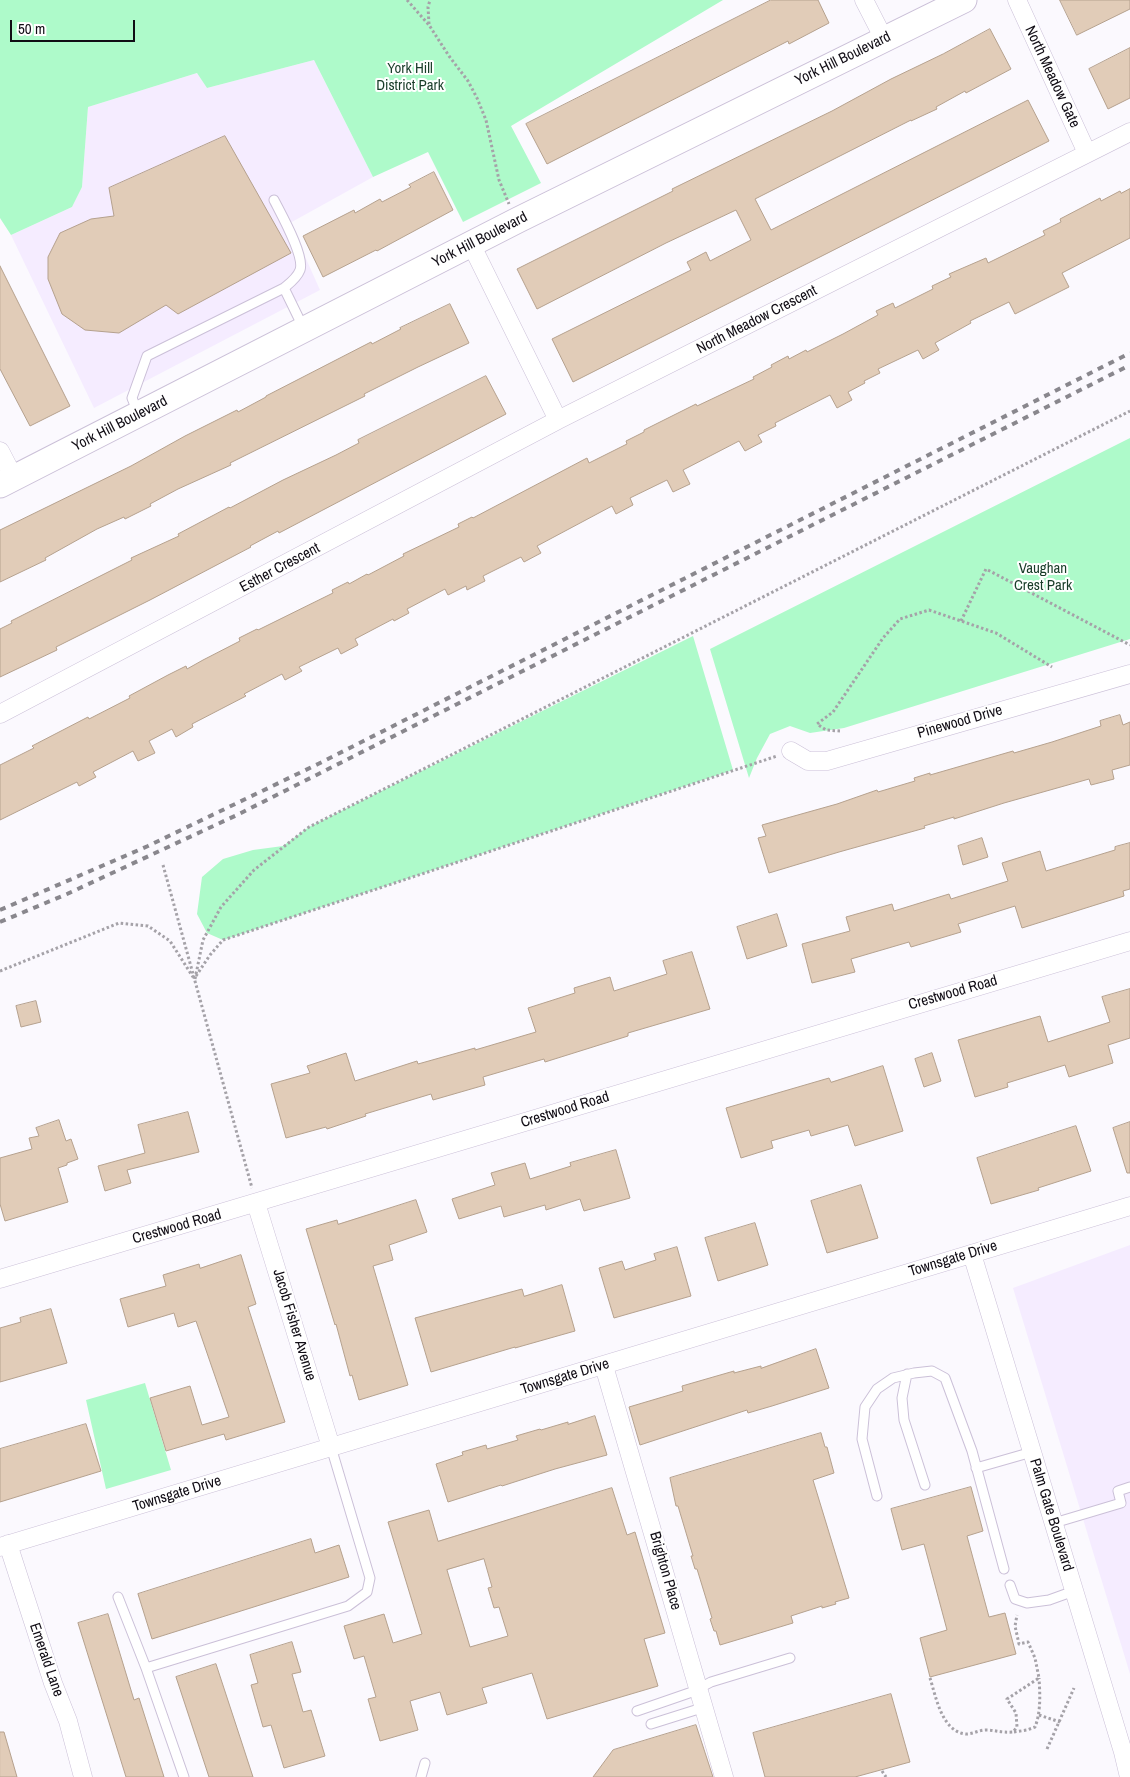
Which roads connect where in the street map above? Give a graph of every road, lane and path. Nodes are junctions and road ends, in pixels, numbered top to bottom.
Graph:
1 (407, 0) edge
2 (430, 0) edge
3 (864, 0) edge
4 (964, 0) edge
5 (1017, 0) edge
6 (429, 25) junction
7 (884, 39) junction
8 (1130, 132) edge
9 (1087, 153) junction
10 (274, 200) dead end
11 (518, 220) junction
12 (471, 244) junction
13 (284, 288) junction
14 (304, 330) junction
15 (1130, 411) edge
16 (138, 415) junction
17 (558, 420) junction
18 (0, 451) edge
19 (7, 482) edge
20 (961, 622) junction
21 (1130, 645) edge
22 (1052, 668) dead end
23 (1130, 674) edge
24 (0, 714) edge
25 (840, 731) dead end
26 (791, 751) joint
27 (163, 865) dead end
28 (1130, 941) edge
29 (0, 971) edge
30 (195, 979) junction
31 (256, 1203) junction
32 (1130, 1206) edge
33 (972, 1254) junction
34 (0, 1279) edge
35 (604, 1366) junction
36 (907, 1374) junction
37 (331, 1447) junction
38 (1032, 1452) junction
39 (976, 1468) junction
40 (925, 1485) dead end
41 (1130, 1487) edge
42 (877, 1496) dead end
43 (1054, 1523) junction
44 (4, 1546) edge
45 (1004, 1569) dead end
46 (1010, 1585) dead end
47 (1074, 1590) junction
48 (118, 1597) dead end
49 (1017, 1615) dead end
50 (790, 1658) dead end
51 (146, 1668) junction
52 (930, 1678) dead end
53 (1039, 1678) junction
54 (699, 1688) junction
55 (1074, 1688) dead end
56 (705, 1707) junction
57 (637, 1711) dead end
58 (1039, 1715) junction
59 (1060, 1722) junction
60 (651, 1724) dead end
61 (1013, 1732) junction
62 (1047, 1749) dead end
63 (425, 1762) dead end
64 (882, 1771) dead end
65 (83, 1777) edge
66 (184, 1777) edge
67 (421, 1777) edge
68 (724, 1777) edge
69 (886, 1777) edge
70 (1129, 1777) edge

1 - 6 path
2 - 6 path
3 - 7 street
4 - 7 street, York Hill Boulevard
5 - 9 street, North Meadow Gate
6 - 11 path
7 - 11 street, York Hill Boulevard
8 - 9 street, North Meadow Crescent
9 - 17 street, North Meadow Crescent
10 - 13 lane
11 - 12 street, York Hill Boulevard
12 - 14 street, York Hill Boulevard
12 - 17 street
13 - 14 lane
13 - 16 lane
14 - 16 street, York Hill Boulevard
15 - 30 path
16 - 19 street, York Hill Boulevard
17 - 24 street, Esther Crescent
18 - 19 street
20 - 21 path
20 - 22 path
20 - 25 path
23 - 26 street, Pinewood Drive
26 - 30 path
27 - 30 path
28 - 31 street, Crestwood Road
29 - 30 path
30 - 31 path
31 - 34 street, Crestwood Road
31 - 37 street, Jacob Fisher Avenue
32 - 33 street, Townsgate Drive
33 - 35 street, Townsgate Drive
33 - 38 street, Palm Gate Boulevard
35 - 37 street, Townsgate Drive
35 - 54 street, Brighton Place
36 - 39 lane
36 - 40 lane
36 - 42 lane
37 - 44 street, Townsgate Drive
37 - 51 lane
38 - 39 lane
38 - 43 street, Palm Gate Boulevard
39 - 45 lane
41 - 43 lane
43 - 47 street, Palm Gate Boulevard
44 - 65 street, Emerald Lane
46 - 47 lane
47 - 70 street, Palm Gate Boulevard
48 - 51 lane
49 - 53 path
50 - 54 lane
51 - 66 lane
52 - 61 path
53 - 58 path
53 - 61 path
54 - 56 street, Brighton Place
54 - 57 lane
55 - 59 path
56 - 60 lane
56 - 68 street, Brighton Place
58 - 59 path
58 - 61 path
59 - 62 path
63 - 67 lane
64 - 69 path

